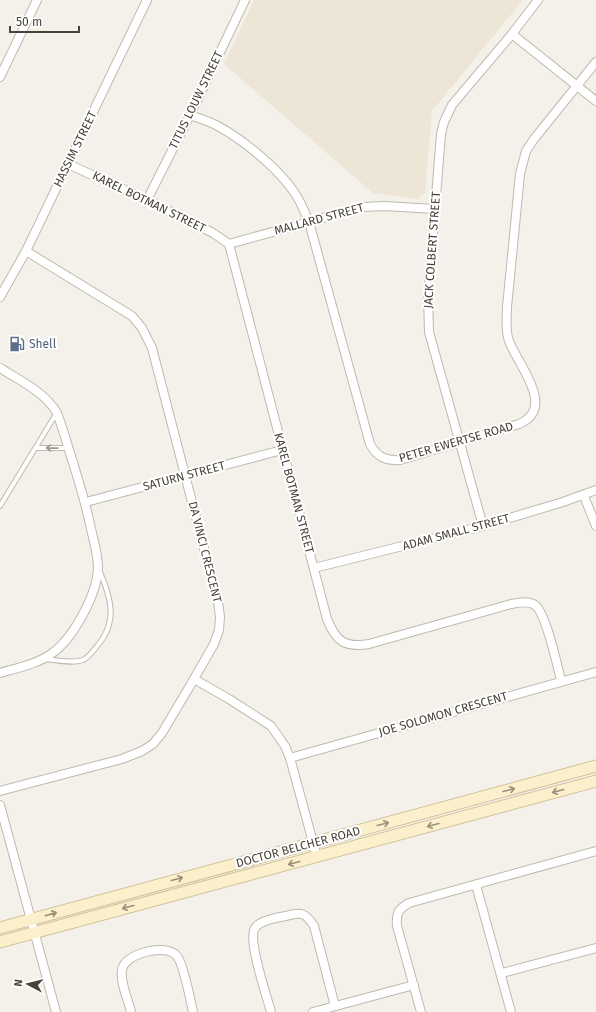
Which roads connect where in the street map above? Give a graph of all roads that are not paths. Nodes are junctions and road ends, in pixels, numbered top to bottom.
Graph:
1 (37, 0) edge
2 (147, 0) edge
3 (245, 0) edge
4 (538, 0) edge
5 (512, 34) junction
6 (596, 62) edge
7 (0, 77) edge
8 (577, 85) junction
9 (596, 101) edge
10 (190, 115) junction
11 (68, 164) junction
12 (147, 200) junction
13 (435, 209) junction
14 (309, 222) junction
15 (229, 244) junction
16 (26, 251) junction
17 (0, 297) edge
18 (0, 368) edge
19 (57, 413) junction
20 (459, 442) junction
21 (36, 448) junction
22 (69, 448) junction
23 (282, 450) junction
24 (185, 476) junction
25 (596, 490) edge
26 (584, 496) junction
27 (86, 502) junction
28 (0, 506) edge
29 (483, 526) junction
30 (596, 526) edge
31 (98, 568) junction
32 (314, 568) junction
33 (43, 659) junction
34 (596, 672) edge
35 (0, 673) edge
36 (194, 679) junction
37 (561, 680) junction
38 (290, 758) junction
39 (596, 766) edge
40 (596, 781) edge
41 (0, 790) edge
42 (0, 804) edge
43 (312, 843) junction
44 (596, 851) edge
45 (317, 857) junction
46 (476, 885) junction
47 (30, 920) junction
48 (0, 928) edge
49 (34, 932) junction
50 (0, 942) edge
51 (596, 948) edge
52 (502, 973) junction
53 (414, 985) junction
54 (335, 1006) junction
55 (56, 1012) edge
56 (131, 1012) edge
57 (193, 1012) edge
58 (271, 1012) edge
59 (313, 1012) edge
60 (421, 1012) edge
61 (511, 1012) edge

1 - 7 street
2 - 11 street, HASSIM STREET
3 - 10 street, TITUS LOUW STREET
4 - 5 street, JACK COLBERT STREET
5 - 8 street
5 - 13 street, JACK COLBERT STREET
6 - 8 street, PETER EWERTSE ROAD
8 - 9 street
8 - 20 street, PETER EWERTSE ROAD
10 - 12 street, TITUS LOUW STREET
10 - 14 street, PETER EWERTSE ROAD
11 - 12 street, KAREL BOTMAN STREET
11 - 16 street, HASSIM STREET
12 - 15 street, KAREL BOTMAN STREET
13 - 14 street, MALLARD STREET
13 - 20 street, JACK COLBERT STREET
14 - 15 street, MALLARD STREET
14 - 20 street, PETER EWERTSE ROAD
15 - 23 street, KAREL BOTMAN STREET
16 - 17 street, HASSIM STREET
16 - 24 street, DA VINCI CRESCENT
18 - 19 street
19 - 21 lane
19 - 22 street
20 - 29 street, JACK COLBERT STREET
22 -> 21 lane
21 - 28 lane
22 - 27 street
23 - 24 street, SATURN STREET
23 - 32 street, KAREL BOTMAN STREET
24 - 27 street, SATURN STREET
24 - 36 street, DA VINCI CRESCENT
25 - 26 street, ADAM SMALL STREET
26 - 29 street, ADAM SMALL STREET
26 - 30 street
27 - 31 street
29 - 32 street, ADAM SMALL STREET
31 - 33 street
31 - 33 lane
32 - 37 street, KAREL BOTMAN STREET
33 - 35 street
34 - 37 street, JOE SOLOMON CRESCENT
36 - 38 street
36 - 41 street, DA VINCI CRESCENT
37 - 38 street, JOE SOLOMON CRESCENT
38 - 43 street
43 -> 39 main road, DOCTOR BELCHER ROAD
40 -> 45 main road, DOCTOR BELCHER ROAD
42 - 47 street
43 - 45 street
47 -> 43 main road, DOCTOR BELCHER ROAD
44 - 46 street
45 -> 49 main road, DOCTOR BELCHER ROAD
46 - 52 street
46 - 53 street
47 - 48 main road, DOCTOR BELCHER ROAD
47 - 49 street
49 - 50 main road, DOCTOR BELCHER ROAD
49 - 55 street
51 - 52 street
52 - 61 street
53 - 54 street
53 - 60 street
54 - 58 street
54 - 59 street
56 - 57 street

